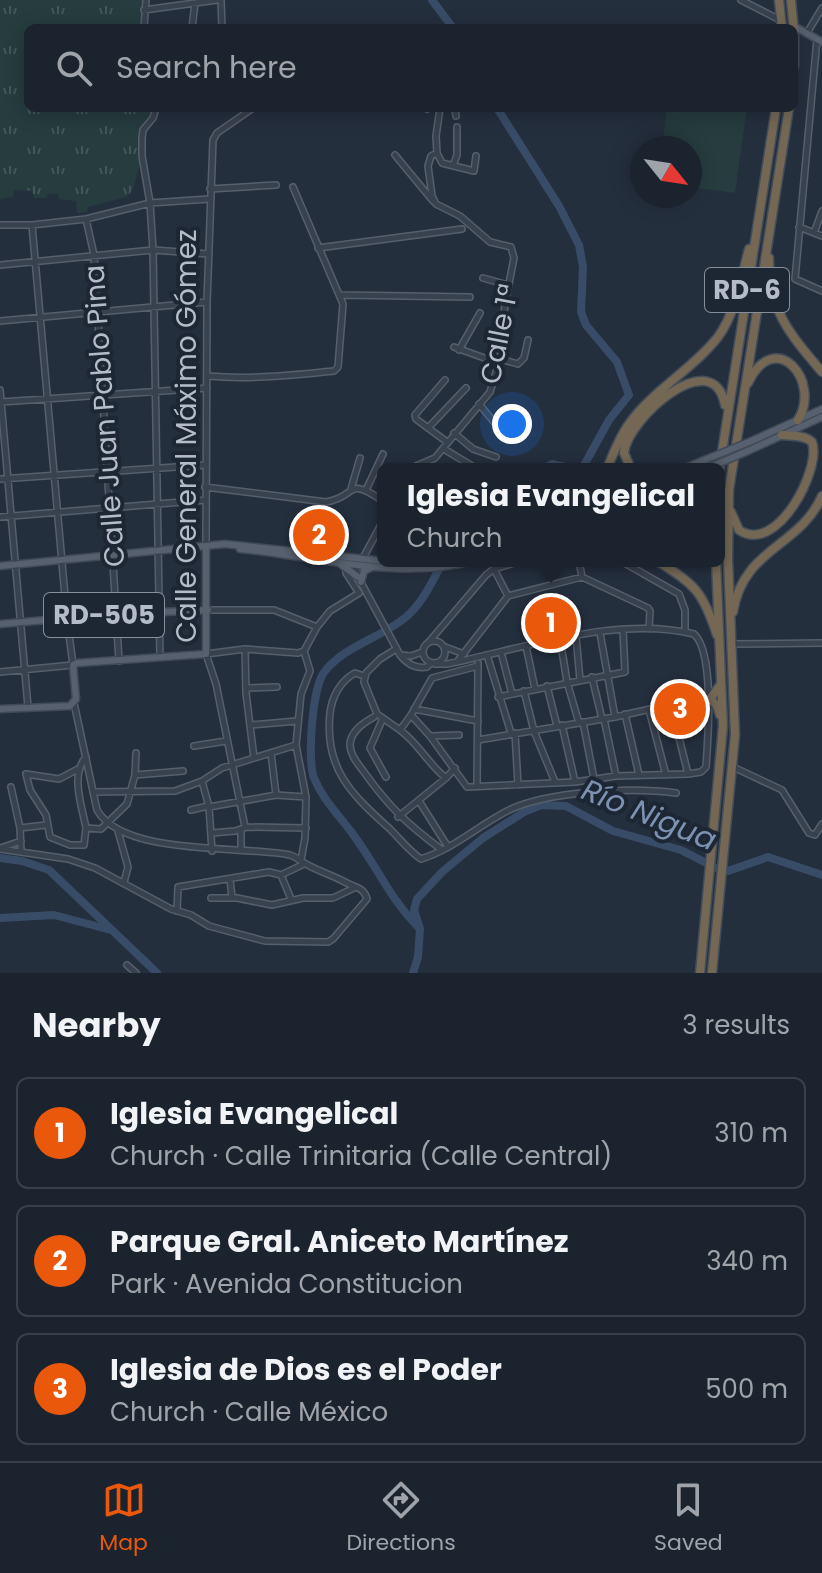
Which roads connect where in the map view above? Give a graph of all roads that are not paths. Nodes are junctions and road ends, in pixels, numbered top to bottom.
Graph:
1 (146, 0) edge
2 (219, 0) edge
3 (741, 0) edge
4 (779, 0) edge
5 (791, 0) edge
6 (195, 3) junction
7 (822, 8) edge
8 (144, 10) junction
9 (144, 24) edge
10 (192, 24) edge
11 (222, 24) edge
12 (781, 24) edge
13 (794, 24) edge
14 (798, 28) edge
15 (807, 33) junction
16 (820, 40) edge
17 (820, 91) dead end
18 (811, 93) junction
19 (155, 112) edge
20 (247, 112) edge
21 (439, 112) edge
22 (456, 112) edge
23 (775, 112) edge
24 (788, 112) edge
25 (456, 116) dead end
26 (457, 127) dead end
27 (784, 138) junction
28 (437, 153) junction
29 (395, 155) dead end
30 (476, 156) dead end
31 (453, 166) junction
32 (276, 185) dead end
33 (293, 187) dead end
34 (210, 189) junction
35 (209, 199) junction
36 (150, 203) junction
37 (436, 204) junction
38 (822, 211) edge
39 (759, 214) junction
40 (86, 219) junction
41 (0, 225) edge
42 (32, 225) junction
43 (799, 227) junction
44 (462, 229) dead end
45 (814, 233) junction
46 (822, 236) edge
47 (318, 248) junction
48 (153, 250) junction
49 (209, 254) junction
50 (94, 255) junction
51 (36, 262) junction
52 (0, 265) edge
53 (483, 278) dead end
54 (508, 285) junction
55 (822, 291) edge
56 (341, 295) junction
57 (470, 297) dead end
58 (207, 302) junction
59 (153, 305) junction
60 (97, 312) junction
61 (480, 313) dead end
62 (41, 317) junction
63 (0, 321) edge
64 (528, 340) dead end
65 (499, 361) junction
66 (822, 372) edge
67 (810, 373) dead end
68 (208, 376) junction
69 (445, 380) dead end
70 (207, 388) junction
71 (466, 388) dead end
72 (0, 390) edge
73 (156, 391) junction
74 (101, 395) junction
75 (743, 395) junction
76 (49, 399) junction
77 (814, 401) dead end
78 (1, 402) edge
79 (479, 404) junction
80 (822, 409) edge
81 (726, 413) junction
82 (822, 417) edge
83 (798, 420) junction
84 (428, 428) junction
85 (499, 428) dead end
86 (454, 433) junction
87 (782, 435) junction
88 (445, 446) junction
89 (749, 446) junction
90 (383, 454) dead end
91 (496, 457) dead end
92 (360, 458) dead end
93 (379, 463) edge
94 (425, 463) edge
95 (469, 463) edge
96 (610, 463) edge
97 (628, 463) edge
98 (711, 463) edge
99 (720, 463) edge
100 (205, 465) junction
101 (157, 467) junction
102 (377, 467) edge
103 (107, 471) junction
104 (55, 475) junction
105 (8, 478) junction
106 (0, 479) edge
107 (205, 487) junction
108 (351, 489) junction
109 (366, 490) junction
110 (729, 490) junction
111 (822, 496) edge
112 (377, 497) edge
113 (206, 500) junction
114 (158, 503) junction
115 (109, 508) junction
116 (59, 512) junction
117 (10, 516) junction
118 (0, 517) edge
119 (377, 529) edge
120 (206, 546) junction
121 (221, 546) junction
122 (158, 550) junction
123 (114, 555) junction
124 (63, 560) junction
125 (377, 561) edge
126 (353, 562) junction
127 (16, 564) junction
128 (0, 566) edge
129 (375, 566) joint
130 (501, 567) edge
131 (580, 567) edge
132 (632, 567) edge
133 (666, 567) edge
134 (716, 567) edge
135 (494, 569) junction
136 (582, 577) junction
137 (360, 581) junction
138 (508, 596) junction
139 (208, 610) junction
140 (161, 612) junction
141 (116, 614) junction
142 (67, 619) junction
143 (20, 622) junction
144 (0, 624) edge
145 (317, 627) junction
146 (731, 628) junction
147 (649, 629) junction
148 (623, 630) junction
149 (685, 632) junction
150 (600, 633) junction
151 (576, 636) junction
152 (560, 638) junction
153 (428, 643) junction
154 (822, 643) edge
155 (720, 644) junction
156 (732, 644) junction
157 (526, 646) junction
158 (444, 647) junction
159 (245, 649) junction
160 (304, 651) junction
161 (398, 652) junction
162 (423, 652) junction
163 (501, 652) junction
164 (206, 654) junction
165 (464, 654) junction
166 (487, 655) junction
167 (478, 657) junction
168 (160, 658) junction
169 (119, 661) junction
170 (457, 662) junction
171 (433, 664) junction
172 (73, 665) junction
173 (478, 666) junction
174 (24, 669) junction
175 (0, 672) edge
176 (605, 674) junction
177 (364, 676) junction
178 (592, 677) junction
179 (580, 680) junction
180 (722, 680) junction
181 (567, 682) junction
182 (547, 686) junction
183 (277, 687) dead end
184 (246, 688) junction
185 (535, 689) junction
186 (524, 691) junction
187 (512, 694) junction
188 (498, 697) junction
189 (710, 699) junction
190 (74, 703) junction
191 (671, 705) junction
192 (28, 707) junction
193 (0, 709) edge
194 (649, 710) junction
195 (413, 712) junction
196 (625, 714) junction
197 (374, 717) dead end
198 (615, 717) junction
199 (383, 718) junction
200 (603, 719) junction
201 (297, 721) junction
202 (478, 721) junction
203 (581, 722) junction
204 (251, 725) junction
205 (560, 726) junction
206 (723, 726) junction
207 (400, 730) junction
208 (534, 731) junction
209 (513, 733) junction
210 (459, 735) dead end
211 (430, 736) junction
212 (478, 740) junction
213 (226, 741) junction
214 (296, 745) junction
215 (194, 746) dead end
216 (136, 753) dead end
217 (271, 753) junction
218 (87, 757) junction
219 (254, 758) junction
220 (231, 766) junction
221 (732, 767) junction
222 (455, 768) junction
223 (78, 769) junction
224 (183, 771) dead end
225 (688, 774) junction
226 (135, 775) junction
227 (639, 775) junction
228 (666, 775) junction
229 (616, 776) junction
230 (386, 777) dead end
231 (446, 778) junction
232 (594, 779) junction
233 (202, 781) junction
234 (555, 782) junction
235 (575, 782) junction
236 (518, 785) junction
237 (477, 786) junction
238 (11, 787) dead end
239 (132, 790) junction
240 (93, 792) junction
241 (676, 793) dead end
242 (276, 795) junction
243 (306, 797) junction
244 (419, 801) junction
245 (240, 802) junction
246 (208, 807) junction
247 (191, 810) dead end
248 (398, 817) junction
249 (107, 823) junction
250 (822, 824) edge
251 (46, 825) junction
252 (20, 828) junction
253 (86, 828) junction
254 (306, 828) junction
255 (243, 829) junction
256 (117, 830) junction
257 (212, 833) junction
258 (21, 841) junction
259 (445, 848) junction
260 (0, 849) edge
261 (241, 850) junction
262 (21, 851) junction
263 (212, 851) junction
264 (302, 862) junction
265 (281, 875) junction
266 (230, 880) junction
267 (124, 882) junction
268 (355, 888) junction
269 (232, 897) junction
270 (211, 898) dead end
271 (291, 899) junction
272 (177, 911) junction
273 (127, 965) dead end
274 (136, 973) edge
275 (700, 973) edge
276 (712, 973) edge

1 - 8 street
2 - 6 street
2 - 11 street
3 - 12 street
4 - 12 highway
5 - 13 highway
6 - 8 street
6 - 10 street
7 - 15 street
8 - 9 street
14 - 15 main road
15 - 16 main road
16 - 18 street
17 - 18 street
18 - 43 street
19 - 36 street
20 - 34 street, Calle General Máximo Gómez
21 - 28 street
22 - 25 street
23 - 39 highway, RD-6
24 - 27 highway, RD-6
26 - 31 street
27 - 66 highway
27 - 75 highway, RD-6
28 - 31 street
28 - 37 street
29 - 37 street
30 - 31 street
32 - 34 street
33 - 47 street
34 - 35 street, Calle General Máximo Gómez
35 - 36 street
35 - 49 street, Calle General Máximo Gómez
36 - 40 street
36 - 48 street
37 - 54 street, Calle 1ª
38 - 45 street
39 - 81 highway, RD-6
39 - 96 highway
40 - 42 street
40 - 50 street, Calle Juan Pablo Pina
41 - 42 street
42 - 51 street
43 - 45 street
43 - 55 street
44 - 47 street
45 - 46 street
47 - 56 street
48 - 49 street
48 - 50 street
48 - 59 street
49 - 58 street, Calle General Máximo Gómez
50 - 51 street
50 - 60 street, Calle Juan Pablo Pina
51 - 52 street
51 - 62 street
53 - 54 street
54 - 65 street, Calle 1ª
56 - 57 street
56 - 68 street
58 - 59 street
58 - 68 street, Calle General Máximo Gómez
59 - 60 street
59 - 73 street
60 - 62 street
60 - 74 street, Calle Juan Pablo Pina
61 - 65 street
62 - 63 street
62 - 76 street
64 - 65 street
65 - 79 street, Calle 1ª
67 - 75 highway
68 - 70 street, Calle General Máximo Gómez
69 - 84 street
70 - 73 street
70 - 100 street, Calle General Máximo Gómez
71 - 84 street
72 - 78 street
73 - 74 street
73 - 101 street
74 - 76 street
74 - 103 street, Calle Juan Pablo Pina
75 - 110 highway, RD-6
76 - 78 street
76 - 104 street
77 - 83 highway
78 - 105 street
79 - 85 street
79 - 86 street, Calle 1ª
80 - 83 main road
81 - 97 highway
81 - 99 highway, RD-6
82 - 87 main road
83 - 89 main road
84 - 88 street
86 - 88 street, Calle 1ª
86 - 91 street
87 - 89 main road
87 - 110 highway
88 - 94 street, Calle 1ª
88 - 95 street
89 - 98 main road, bridge
90 - 93 street
92 - 108 street
100 - 101 street
100 - 107 street, Calle General Máximo Gómez
101 - 103 street
101 - 114 street
102 - 109 street
103 - 104 street
103 - 115 street, Calle Juan Pablo Pina
104 - 105 street
104 - 116 street
105 - 106 street
105 - 117 street
107 - 108 street
107 - 113 street, Calle General Máximo Gómez
108 - 109 street
109 - 112 street
110 - 146 highway, RD-6
111 - 146 highway
113 - 114 street
113 - 120 street, Calle General Máximo Gómez
114 - 115 street
114 - 122 street
115 - 116 street
115 - 123 street, Calle Juan Pablo Pina
116 - 117 street
116 - 124 street
117 - 118 street
117 - 127 street
119 - 126 street
120 - 121 main road, RD-505
120 - 122 main road, RD-505
120 - 139 main road, Calle General Máximo Gómez
121 - 126 main road, RD-505
121 - 126 main road, RD-505
122 - 123 main road, RD-505
122 - 140 street
123 - 124 main road, RD-505
123 - 141 street, Calle Juan Pablo Pina
124 - 127 main road, RD-505
124 - 142 street
125 - 126 main road, RD-505
126 - 129 main road, RD-505
126 - 137 main road
126 - 145 street
127 - 128 main road, RD-505
127 - 143 street
129 - 137 main road
130 - 135 street
131 - 136 street
132 - 149 street
133 - 155 highway
134 - 155 highway
135 - 138 street
135 - 153 street
136 - 138 street
136 - 147 street
137 - 161 street
138 - 165 street
139 - 140 main road, RD-505
139 - 145 street
139 - 164 main road, Calle General Máximo Gómez
140 - 141 main road, RD-505
140 - 168 street
141 - 142 main road, RD-505
141 - 169 street, Calle Juan Pablo Pina
142 - 143 main road, RD-505
142 - 172 street
143 - 144 main road, RD-505
143 - 174 street
145 - 160 street
146 - 156 highway, RD-6
147 - 148 street
147 - 149 street
148 - 150 street
148 - 176 street
149 - 189 street
150 - 151 street
150 - 176 street
151 - 152 street
151 - 179 street
152 - 157 street
152 - 181 street
153 - 158 street
153 - 162 street
154 - 156 street
155 - 180 highway
156 - 221 highway, RD-6
157 - 163 street
157 - 185 street
158 - 165 street
158 - 171 street
159 - 160 street
159 - 164 street
159 - 184 street
160 - 201 street
161 - 162 street
161 - 171 street
161 - 177 street
162 - 171 street
163 - 166 street
163 - 187 street
164 - 168 main road
164 - 213 street, Calle General Máximo Gómez
165 - 170 street
166 - 167 street
166 - 188 street
167 - 170 street
167 - 173 street
168 - 169 main road
169 - 172 main road
170 - 171 street
172 - 174 street
172 - 190 main road
173 - 195 street
173 - 202 street
174 - 175 street
174 - 192 street
176 - 178 street
176 - 198 street
177 - 199 street
177 - 259 street
178 - 179 street
178 - 200 street
179 - 181 street
180 - 189 highway
180 - 206 highway
181 - 182 street
181 - 203 street
182 - 185 street
182 - 205 street
183 - 184 street
184 - 204 street
185 - 186 street
186 - 187 street
186 - 208 street
187 - 188 street
188 - 209 street
189 - 191 street
189 - 206 highway
189 - 225 street
190 - 192 main road
190 - 218 street
191 - 194 street
191 - 225 street
192 - 193 main road
194 - 196 street
194 - 228 street
195 - 202 street
195 - 207 street
195 - 211 street
196 - 198 street
196 - 227 street
197 - 248 street
198 - 200 street
199 - 207 street
199 - 230 street
200 - 203 street
200 - 229 street
201 - 204 street
201 - 214 street
202 - 212 street
203 - 205 street
203 - 232 street
204 - 219 street
205 - 208 street
205 - 235 street
206 - 275 highway
207 - 231 street
208 - 209 street
208 - 234 street
209 - 212 street
209 - 236 street
210 - 211 street
211 - 222 street
212 - 237 street
213 - 215 street
213 - 220 street, Calle General Máximo Gómez
214 - 217 street
214 - 243 street
216 - 226 street
217 - 219 street
217 - 242 street
218 - 223 street
218 - 240 street
219 - 220 street
220 - 233 street
220 - 245 street, Calle General Máximo Gómez
221 - 250 street
221 - 276 highway, RD-6
222 - 231 street
222 - 237 street
223 - 251 street
223 - 253 street
224 - 226 street
225 - 228 street
226 - 239 street
227 - 228 street
227 - 229 street
229 - 232 street
231 - 244 street
232 - 235 street
233 - 239 street
233 - 246 street
234 - 235 street
234 - 236 street
236 - 237 street
238 - 252 street
239 - 240 street
239 - 249 street
240 - 249 street
241 - 259 street
242 - 243 street
242 - 245 street
243 - 254 street
244 - 248 street
244 - 259 street
245 - 246 street
245 - 255 street, Calle General Máximo Gómez
246 - 247 street
246 - 257 street
248 - 259 street
249 - 253 street
249 - 256 street
251 - 252 street
251 - 253 street
252 - 258 street
254 - 255 street
254 - 264 street
255 - 257 street
255 - 261 street, Calle General Máximo Gómez
256 - 263 street
256 - 267 street
257 - 263 street
258 - 260 street
258 - 262 street
260 - 262 street
261 - 263 street
261 - 264 street
262 - 267 street
264 - 265 street
264 - 268 street
265 - 266 street
265 - 271 street
266 - 269 street
266 - 272 street
267 - 272 street
268 - 271 street
268 - 272 street
269 - 270 street
269 - 271 street
273 - 274 street

